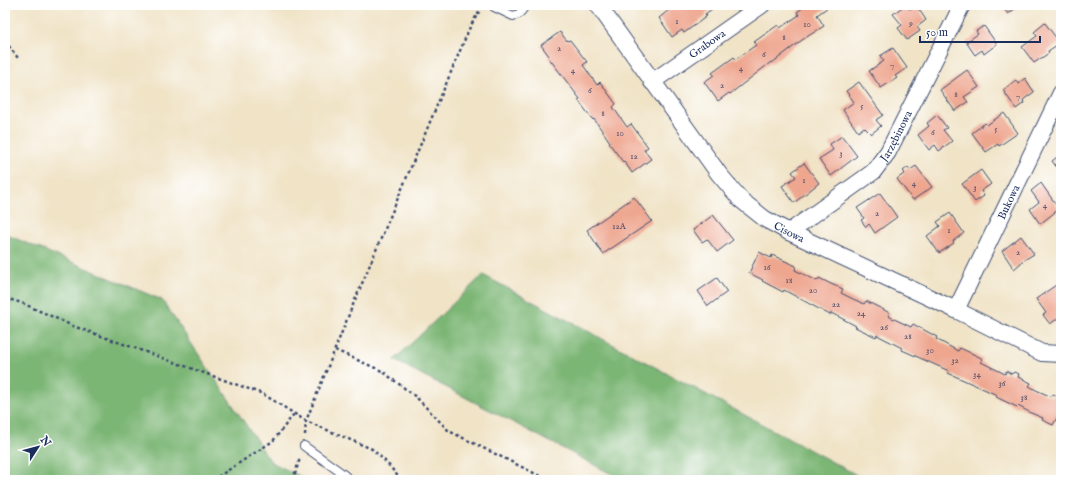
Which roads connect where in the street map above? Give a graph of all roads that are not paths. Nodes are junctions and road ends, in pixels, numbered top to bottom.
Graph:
1 (492, 5) edge
2 (526, 5) edge
3 (598, 5) edge
4 (762, 5) edge
5 (962, 5) edge
6 (652, 82) junction
7 (1061, 93) edge
8 (789, 232) junction
9 (956, 310) junction
10 (1061, 354) edge
11 (304, 446) dead end
12 (350, 480) edge

1 - 2 lane
3 - 6 street, Cisowa
4 - 6 street, Grabowa
5 - 8 street, Jarzębinowa
6 - 8 street, Cisowa
7 - 9 street, Bukowa
8 - 9 street, Cisowa
9 - 10 street, Cisowa
11 - 12 lane

